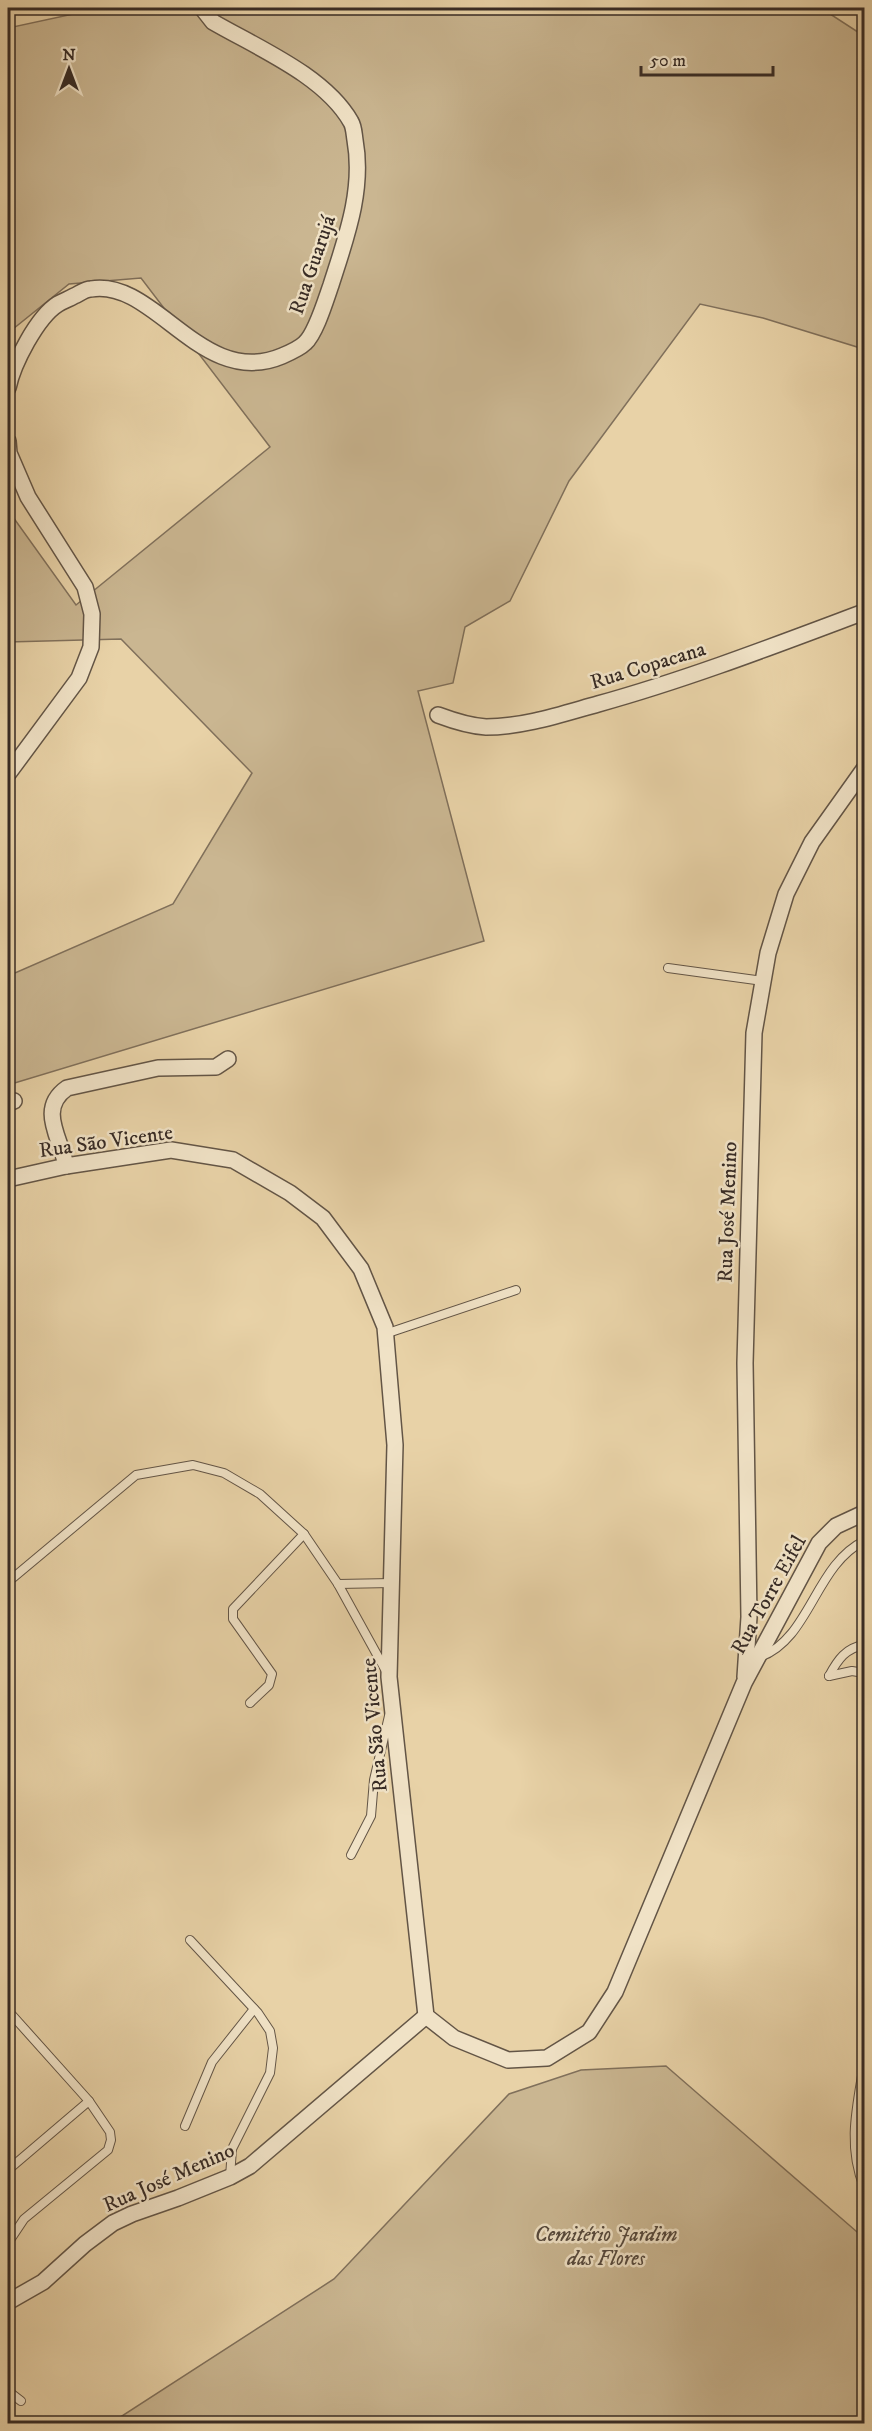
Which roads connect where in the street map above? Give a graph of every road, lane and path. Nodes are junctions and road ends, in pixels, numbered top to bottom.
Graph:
1 (202, 8) edge
2 (8, 388) edge
3 (8, 441) edge
4 (864, 612) edge
5 (438, 715) dead end
6 (864, 769) edge
7 (8, 774) edge
8 (668, 968) dead end
9 (763, 981) junction
10 (228, 1059) dead end
11 (66, 1166) junction
12 (8, 1179) edge
13 (516, 1290) dead end
14 (385, 1334) junction
15 (864, 1513) edge
16 (304, 1534) junction
17 (864, 1541) edge
18 (8, 1582) edge
19 (392, 1583) junction
20 (338, 1584) junction
21 (864, 1645) edge
22 (758, 1658) junction
23 (864, 1673) edge
24 (389, 1677) junction
25 (744, 1683) junction
26 (250, 1703) dead end
27 (392, 1706) junction
28 (351, 1855) dead end
29 (190, 1940) dead end
30 (254, 2009) junction
31 (12, 2015) dead end
32 (426, 2016) junction
33 (864, 2064) edge
34 (89, 2101) junction
35 (185, 2126) dead end
36 (8, 2170) edge
37 (230, 2177) junction
38 (864, 2187) edge
39 (8, 2243) edge
40 (11, 2296) edge
41 (8, 2391) edge
42 (21, 2401) dead end

1 - 2 street, Rua Guarujá
3 - 7 street
4 - 5 street, Rua Copacana
6 - 9 street, Rua José Menino
8 - 9 lane
9 - 25 street, Rua José Menino
10 - 11 street
11 - 12 street, Rua São Vicente
11 - 14 street, Rua São Vicente
13 - 14 lane
14 - 19 street, Rua São Vicente
15 - 22 street, Rua Torre Eifel
16 - 18 lane
16 - 20 lane
16 - 26 lane
17 - 22 lane
19 - 20 lane
19 - 24 street, Rua São Vicente
20 - 24 lane
21 - 23 lane
22 - 25 street, Rua Torre Eifel
24 - 27 street, Rua São Vicente
25 - 32 street
27 - 28 lane
27 - 32 street, Rua São Vicente
29 - 30 lane
30 - 35 lane
30 - 37 lane
31 - 34 lane
32 - 37 street, Rua José Menino
33 - 38 lane
34 - 36 lane
34 - 39 lane
37 - 40 street, Rua José Menino
41 - 42 lane

